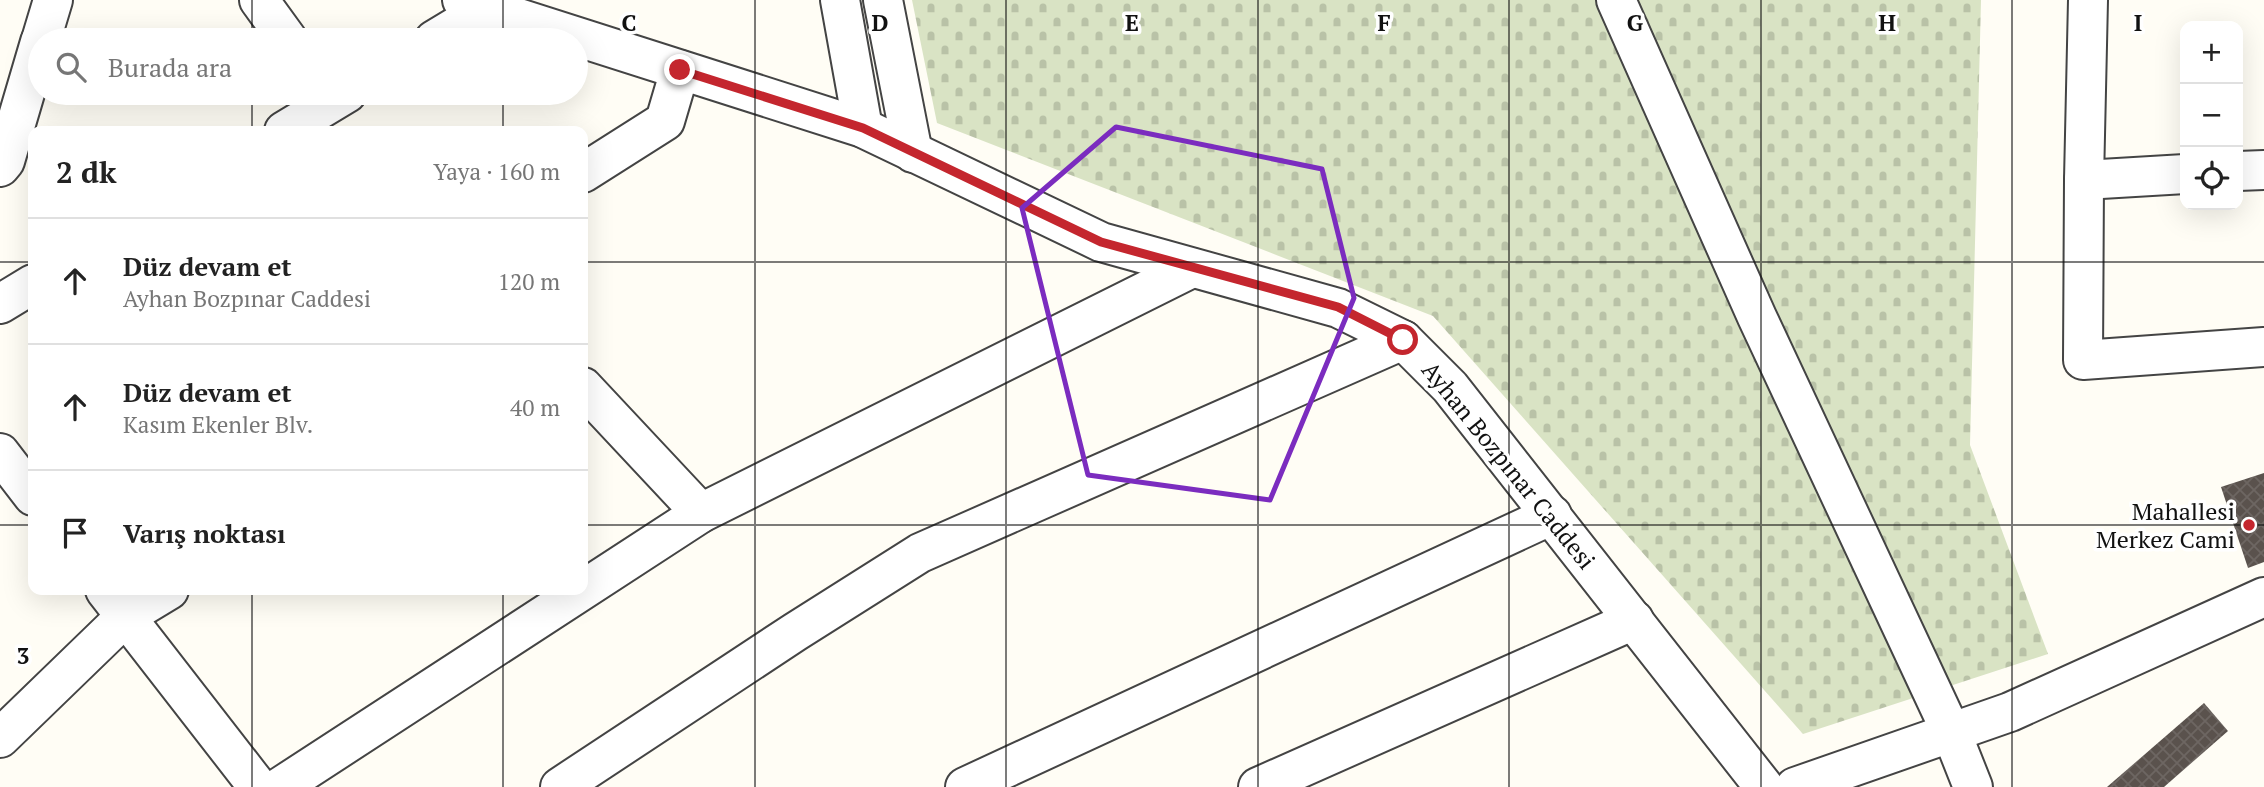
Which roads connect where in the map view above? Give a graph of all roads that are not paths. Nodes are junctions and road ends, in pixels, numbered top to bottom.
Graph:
1 (53, 0) edge
2 (259, 0) edge
3 (840, 0) edge
4 (883, 0) edge
5 (1616, 0) edge
6 (2088, 0) edge
7 (475, 4) edge
8 (45, 28) edge
9 (279, 28) edge
10 (448, 28) edge
11 (550, 28) edge
12 (588, 40) edge
13 (680, 70) junction
14 (28, 84) edge
15 (322, 105) edge
16 (291, 126) edge
17 (863, 128) junction
18 (913, 153) junction
19 (0, 167) edge
20 (588, 170) edge
21 (2264, 170) edge
22 (2243, 171) edge
23 (2180, 174) edge
24 (2084, 180) junction
25 (1192, 268) junction
26 (28, 287) edge
27 (0, 304) edge
28 (1403, 340) junction
29 (2264, 347) edge
30 (588, 392) edge
31 (0, 453) edge
32 (28, 489) edge
33 (701, 513) junction
34 (1552, 515) junction
35 (588, 587) edge
36 (149, 595) edge
37 (575, 595) edge
38 (2264, 597) edge
39 (116, 603) edge
40 (1634, 620) junction
41 (1952, 734) junction
42 (0, 738) edge
43 (258, 787) edge
44 (280, 787) edge
45 (560, 787) edge
46 (965, 787) edge
47 (1258, 787) edge
48 (1765, 787) edge
49 (1795, 787) edge
50 (1973, 787) edge

1 - 8 street
2 - 9 street
3 - 17 street
4 - 18 street
5 - 41 street
6 - 24 street
7 - 10 street
7 - 11 street, Ayhan Bozpınar Caddesi
12 - 13 street, Ayhan Bozpınar Caddesi
13 - 17 street, Ayhan Bozpınar Caddesi
13 - 20 street
14 - 19 street
15 - 16 street
17 - 18 street, Ayhan Bozpınar Caddesi
18 - 25 street, Ayhan Bozpınar Caddesi
21 - 22 street
23 - 24 street
24 - 29 street
25 - 28 street, Ayhan Bozpınar Caddesi
25 - 33 street
26 - 27 street
28 - 34 street, Ayhan Bozpınar Caddesi
28 - 45 street
30 - 33 street
31 - 32 street
33 - 35 street
34 - 40 street, Ayhan Bozpınar Caddesi
34 - 46 street
36 - 39 street
37 - 44 street
38 - 41 street
39 - 42 street
39 - 43 street
40 - 47 street
40 - 48 street, Ayhan Bozpınar Caddesi
41 - 49 street
41 - 50 street

